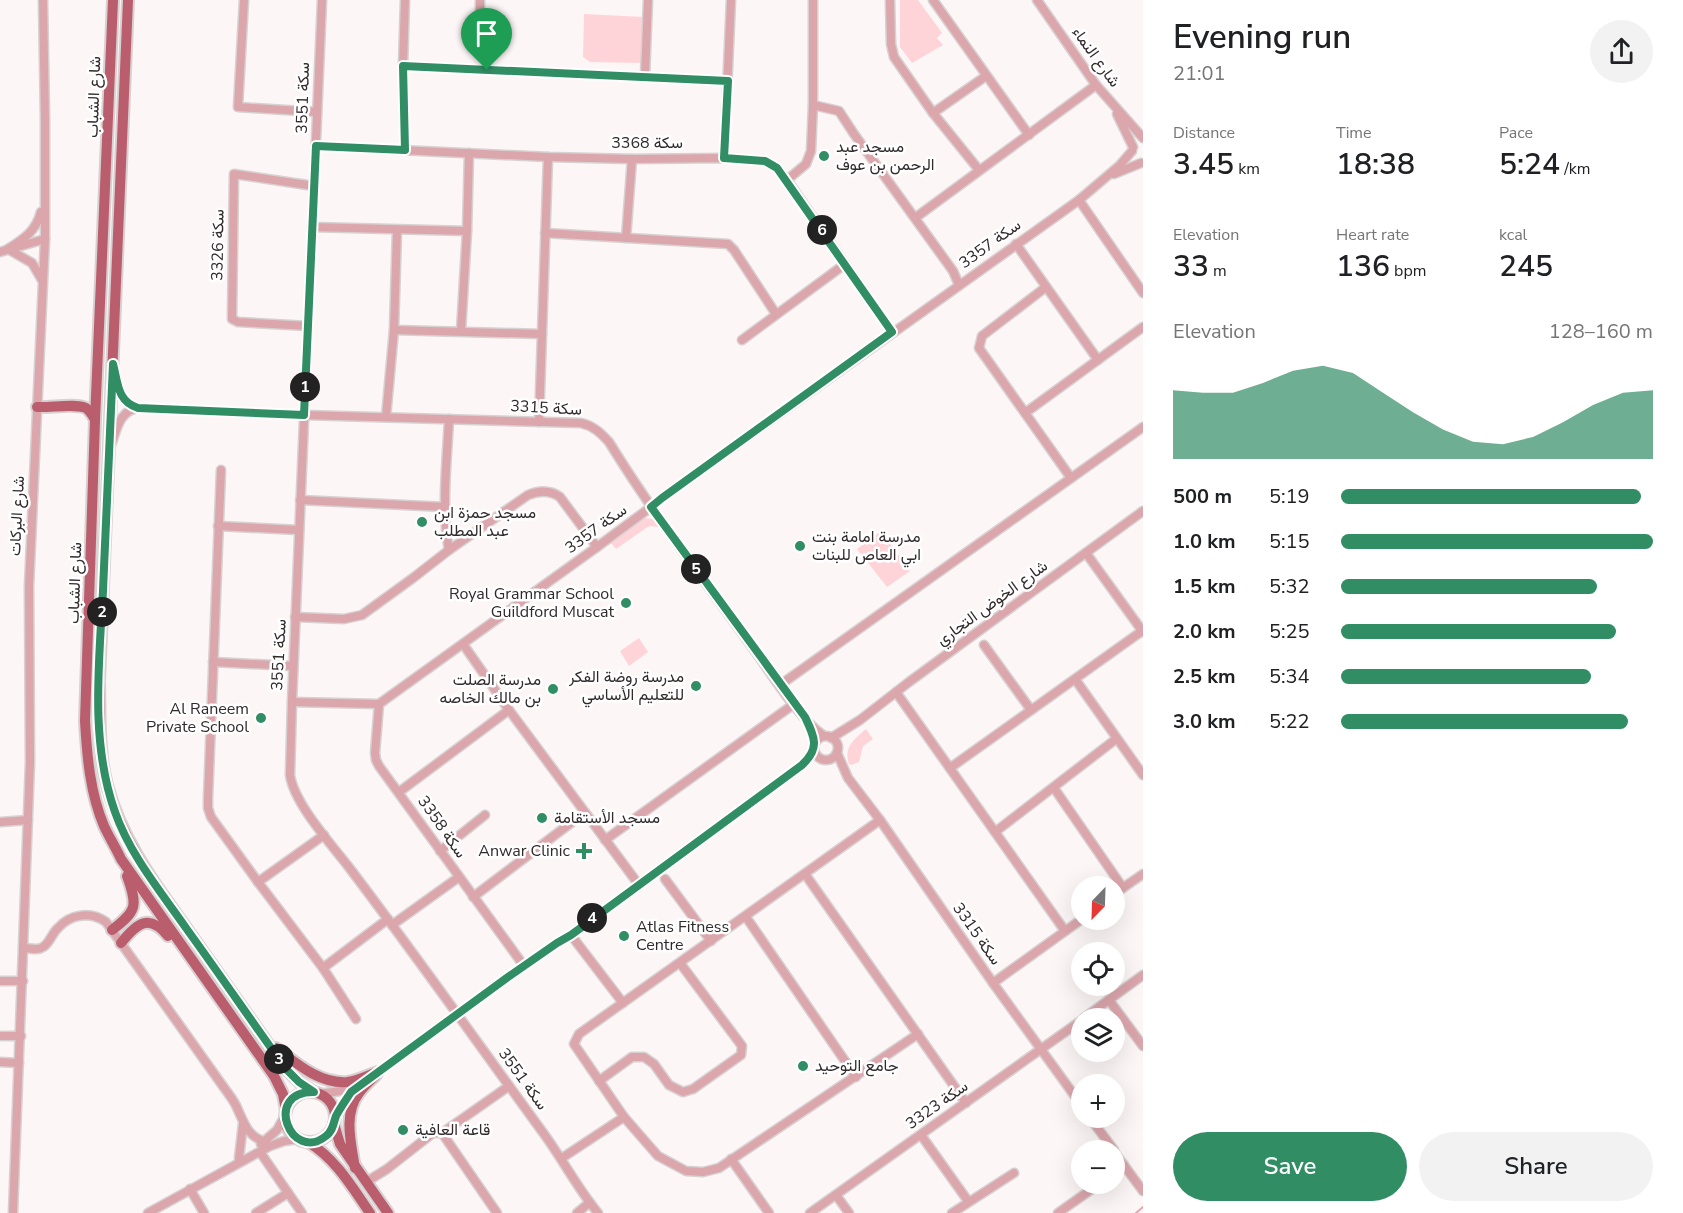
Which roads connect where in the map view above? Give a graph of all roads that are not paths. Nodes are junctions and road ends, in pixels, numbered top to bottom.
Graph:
1 (42, 0) edge
2 (113, 0) edge
3 (128, 0) edge
4 (244, 0) edge
5 (322, 0) edge
6 (405, 0) edge
7 (480, 0) edge
8 (648, 0) edge
9 (731, 0) edge
10 (813, 0) edge
11 (890, 0) edge
12 (933, 0) edge
13 (1037, 0) edge
14 (480, 14) dead end
15 (403, 66) junction
16 (645, 76) junction
17 (986, 76) junction
18 (728, 81) junction
19 (1096, 85) junction
20 (1111, 103) junction
21 (813, 105) junction
22 (317, 112) junction
23 (933, 113) junction
24 (1029, 135) junction
25 (1143, 139) edge
26 (316, 146) junction
27 (1132, 149) junction
28 (405, 150) junction
29 (469, 153) junction
30 (548, 157) junction
31 (724, 158) junction
32 (632, 159) junction
33 (1142, 163) edge
34 (978, 170) junction
35 (1105, 178) junction
36 (787, 180) junction
37 (314, 186) junction
38 (45, 200) junction
39 (1079, 200) junction
40 (915, 218) junction
41 (312, 227) junction
42 (397, 230) junction
43 (467, 231) junction
44 (545, 233) junction
45 (626, 238) junction
46 (45, 239) junction
47 (1017, 244) junction
48 (4, 251) edge
49 (845, 264) junction
50 (42, 283) junction
51 (959, 285) junction
52 (1047, 287) junction
53 (1143, 293) edge
54 (776, 314) junction
55 (308, 326) junction
56 (1143, 327) edge
57 (394, 330) junction
58 (461, 331) junction
59 (892, 332) junction
60 (542, 334) junction
61 (742, 340) dead end
62 (1098, 360) junction
63 (113, 364) junction
64 (97, 390) junction
65 (76, 406) junction
66 (37, 407) junction
67 (138, 408) junction
68 (1025, 413) junction
69 (304, 415) junction
70 (386, 417) junction
71 (449, 419) junction
72 (95, 420) junction
73 (539, 422) junction
74 (1142, 431) edge
75 (109, 451) junction
76 (220, 470) dead end
77 (1071, 478) junction
78 (300, 500) junction
79 (446, 507) junction
80 (651, 507) junction
81 (1143, 512) edge
82 (219, 526) junction
83 (299, 530) junction
84 (597, 547) junction
85 (449, 550) junction
86 (1086, 553) junction
87 (295, 617) junction
88 (1142, 631) edge
89 (463, 645) junction
90 (984, 645) dead end
91 (213, 662) junction
92 (293, 666) junction
93 (1075, 679) junction
94 (780, 685) junction
95 (896, 692) junction
96 (292, 702) junction
97 (379, 704) junction
98 (794, 704) junction
99 (509, 710) junction
100 (1031, 710) junction
101 (805, 717) junction
102 (860, 720) junction
103 (828, 737) junction
104 (1116, 738) junction
105 (814, 747) junction
106 (837, 750) junction
107 (825, 759) junction
108 (802, 765) junction
109 (950, 768) junction
110 (1143, 775) edge
111 (848, 778) junction
112 (1054, 788) junction
113 (399, 792) junction
114 (584, 813) junction
115 (485, 815) dead end
116 (28, 820) junction
117 (880, 820) junction
118 (0, 822) edge
119 (995, 832) junction
120 (324, 835) junction
121 (605, 840) junction
122 (440, 850) junction
123 (121, 859) junction
124 (805, 874) junction
125 (1143, 874) edge
126 (1115, 876) edge
127 (459, 877) junction
128 (665, 879) dead end
129 (258, 882) junction
130 (639, 885) junction
131 (1125, 887) edge
132 (473, 897) junction
133 (746, 917) junction
134 (390, 922) junction
135 (1071, 927) edge
136 (112, 930) junction
137 (1065, 931) junction
138 (571, 935) junction
139 (711, 941) junction
140 (122, 943) junction
141 (24, 948) junction
142 (680, 963) junction
143 (524, 966) junction
144 (323, 968) junction
145 (1143, 975) edge
146 (205, 978) junction
147 (0, 981) edge
148 (23, 981) junction
149 (993, 983) junction
150 (1109, 1000) junction
151 (623, 1004) junction
152 (1098, 1008) edge
153 (458, 1014) junction
154 (356, 1019) dead end
155 (1071, 1028) edge
156 (918, 1034) junction
157 (0, 1036) edge
158 (21, 1036) junction
159 (266, 1042) junction
160 (1143, 1047) edge
161 (1041, 1050) junction
162 (0, 1062) edge
163 (19, 1063) junction
164 (378, 1072) junction
165 (856, 1077) junction
166 (599, 1081) junction
167 (509, 1086) junction
168 (1071, 1091) edge
169 (317, 1093) junction
170 (966, 1103) junction
171 (286, 1113) junction
172 (624, 1116) junction
173 (335, 1121) junction
174 (243, 1124) junction
175 (442, 1133) junction
176 (921, 1135) junction
177 (303, 1140) junction
178 (266, 1142) junction
179 (260, 1152) junction
180 (239, 1158) junction
181 (562, 1158) junction
182 (731, 1160) junction
183 (1125, 1166) edge
184 (355, 1168) junction
185 (1014, 1173) dead end
186 (208, 1179) junction
187 (366, 1182) junction
188 (190, 1189) junction
189 (1143, 1191) edge
190 (288, 1192) junction
191 (1085, 1194) edge
192 (836, 1195) junction
193 (968, 1202) junction
194 (589, 1203) junction
195 (13, 1213) edge
196 (148, 1213) edge
197 (204, 1213) edge
198 (256, 1213) edge
199 (302, 1213) edge
200 (370, 1213) edge
201 (388, 1213) edge
202 (497, 1213) edge
203 (577, 1213) edge
204 (598, 1213) edge
205 (769, 1213) edge
206 (810, 1213) edge
207 (849, 1213) edge
208 (952, 1213) edge
209 (1058, 1213) edge

1 - 38 street, شارع البركات
2 - 64 main road, شارع الشباب
3 - 63 main road, شارع الشباب
4 - 22 street
5 - 22 street, سكة 3551
6 - 15 street
7 - 14 street
8 - 16 street
9 - 18 street
10 - 21 street
11 - 23 street
12 - 17 street
13 - 19 street, شارع النماء
15 - 16 street
15 - 28 street
16 - 18 street
17 - 23 street
17 - 24 street
18 - 31 street
19 - 20 street, شارع النماء
19 - 24 street
20 - 25 street, شارع النماء
20 - 27 street, شارع النماء
21 - 36 street
21 - 40 street
22 - 26 street, سكة 3551
23 - 34 street
24 - 34 street
25 - 27 street, سكة 3357
26 - 28 street, سكة 3368
26 - 37 street, سكة 3551
27 - 33 street, شارع النماء
27 - 35 street, سكة 3357
28 - 29 street, سكة 3368
29 - 30 street, سكة 3368
29 - 43 street
30 - 32 street, سكة 3368
30 - 44 street
31 - 32 street, سكة 3368
31 - 36 street, سكة 3368
32 - 45 street
33 - 35 street, سكة 3357
34 - 40 street
35 - 39 street, سكة 3357
36 - 49 street, سكة 3368
37 - 41 street, سكة 3551
37 - 55 street, سكة 3326
38 - 46 street, شارع البركات
38 - 48 street
39 - 47 street, سكة 3357
39 - 53 street
40 - 51 street
41 - 42 street
41 - 55 street, سكة 3551
42 - 43 street
42 - 57 street
43 - 58 street
44 - 45 street
44 - 60 street
45 - 54 street
46 - 48 street
46 - 50 street, شارع البركات
47 - 51 street, سكة 3357
47 - 52 street
48 - 50 street
49 - 54 street
49 - 59 street, سكة 3368
50 - 66 street, شارع البركات
51 - 59 street, سكة 3357
52 - 62 street
52 - 68 street
54 - 61 street
55 - 69 street, سكة 3551
56 - 62 street
57 - 58 street
57 - 70 street
58 - 60 street
59 - 80 street, سكة 3357
60 - 73 street
62 - 68 street
63 - 67 street
63 - 75 main road, شارع الشباب
64 - 65 main road
64 - 72 main road, شارع الشباب
65 - 66 main road
65 - 72 main road
66 - 116 street, شارع البركات
67 - 69 street, سكة 3315
67 - 75 street
68 - 77 street
69 - 70 street, سكة 3315
69 - 78 street, سكة 3551
70 - 71 street, سكة 3315
71 - 73 street, سكة 3315
71 - 79 street
72 - 123 main road, شارع الشباب
73 - 80 street, سكة 3315
74 - 77 street
75 - 159 main road, شارع الشباب
76 - 82 street
77 - 94 street
78 - 79 street
78 - 83 street, سكة 3551
79 - 85 street
80 - 84 street, سكة 3357
80 - 94 street, سكة 3315
81 - 86 street, شارع الخوض التجاري
82 - 83 street
82 - 91 street
83 - 87 street, سكة 3551
84 - 85 street
84 - 89 street, سكة 3357
85 - 87 street
86 - 88 street
86 - 95 street, شارع الخوض التجاري
87 - 92 street, سكة 3551
88 - 93 street
89 - 97 street, سكة 3357
89 - 99 street
90 - 100 street
91 - 92 street
91 - 129 street
92 - 96 street, سكة 3551
93 - 100 street
93 - 104 street
94 - 98 street, سكة 3315
95 - 102 street, شارع الخوض التجاري
95 - 109 street
96 - 97 street
96 - 120 street, سكة 3551
97 - 113 street, سكة 3358
98 - 101 street, سكة 3315
98 - 121 street
99 - 113 street, سكة 3358
99 - 114 street
100 - 109 street
101 - 103 street, سكة 3315
101 - 105 street, سكة 3315
102 - 103 street, شارع الخوض التجاري
102 - 106 street, شارع الخوض التجاري
103 - 105 street
103 - 106 street
104 - 110 street
104 - 112 street
105 - 107 street
105 - 108 street
106 - 107 street
106 - 111 street, سكة 3315
107 - 108 street
107 - 111 street, سكة 3315
108 - 130 street
109 - 119 street
111 - 117 street, سكة 3315
112 - 119 street
112 - 126 street
113 - 122 street, سكة 3358
114 - 121 street
114 - 132 street
115 - 122 street
116 - 118 street
116 - 141 street, شارع البركات
117 - 124 street
117 - 149 street, سكة 3315
119 - 137 street
120 - 129 street
120 - 134 street, سكة 3551
121 - 130 street
122 - 127 street, سكة 3358
123 - 136 main road
123 - 146 main road, شارع الشباب
124 - 133 street
124 - 156 street
125 - 131 street
127 - 132 street, سكة 3358
127 - 134 street
128 - 139 street
129 - 144 street
130 - 138 street
132 - 143 street, سكة 3358
133 - 139 street
133 - 165 street
134 - 144 street
134 - 153 street, سكة 3551
135 - 137 street
136 - 140 street
136 - 141 street
137 - 149 street
138 - 143 street
138 - 151 street
139 - 142 street
140 - 146 main road
140 - 174 street
141 - 148 street, شارع البركات
142 - 151 street
142 - 166 street
143 - 153 street
144 - 154 street
145 - 150 street, سكة 3323
146 - 171 main road, شارع الشباب
147 - 148 street
148 - 158 street, شارع البركات
149 - 161 street, سكة 3315
150 - 152 street, سكة 3323
150 - 160 street
151 - 166 street
153 - 164 street
153 - 167 street, سكة 3551
155 - 161 street, سكة 3323
156 - 165 street
156 - 170 street
157 - 158 street
158 - 163 street, شارع البركات
159 - 164 main road
159 - 169 main road, شارع الشباب
161 - 168 street, سكة 3315
161 - 170 street, سكة 3323
162 - 163 street
163 - 195 street, شارع البركات
164 - 169 street
164 - 173 street
164 - 184 main road
165 - 182 street
166 - 172 street
167 - 175 street
167 - 181 street, سكة 3551
169 - 171 main road
169 - 173 main road
170 - 176 street, سكة 3323
171 - 177 main road
171 - 178 street
172 - 181 street
172 - 182 street
173 - 177 main road
173 - 184 main road
174 - 178 street
174 - 180 street
175 - 187 street
175 - 202 street
176 - 192 street, سكة 3323
176 - 193 street
177 - 179 street
177 - 200 main road
178 - 180 street
179 - 186 street
179 - 190 street
180 - 186 street
181 - 194 street, سكة 3551
182 - 205 street
183 - 189 street
184 - 187 main road
185 - 193 street
186 - 188 street
187 - 201 main road
188 - 196 street
188 - 197 street
190 - 198 street
190 - 199 street
191 - 209 street
192 - 206 street, سكة 3323
192 - 207 street
193 - 208 street
194 - 203 street
194 - 204 street, سكة 3551

